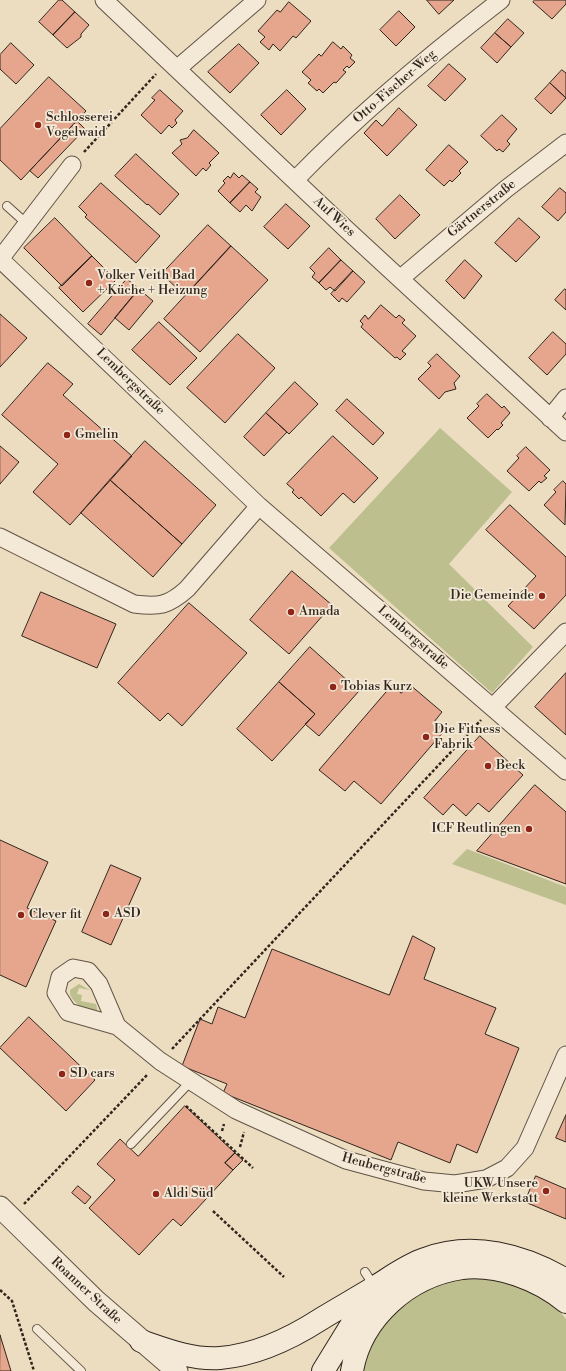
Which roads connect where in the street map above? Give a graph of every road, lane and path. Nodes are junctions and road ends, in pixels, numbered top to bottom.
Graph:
1 (104, 0) edge
2 (257, 0) edge
3 (501, 0) edge
4 (173, 64) junction
5 (566, 143) edge
6 (72, 165) joint
7 (295, 180) junction
8 (7, 206) dead end
9 (27, 224) junction
10 (0, 259) edge
11 (401, 278) junction
12 (566, 398) edge
13 (550, 418) junction
14 (566, 432) edge
15 (259, 506) junction
16 (0, 537) edge
17 (566, 632) edge
18 (494, 707) junction
19 (566, 771) edge
20 (117, 1026) dead end
21 (566, 1055) edge
22 (160, 1061) junction
23 (191, 1081) junction
24 (187, 1106) dead end
25 (131, 1144) dead end
26 (253, 1168) dead end
27 (9, 1209) edge
28 (213, 1211) dead end
29 (284, 1277) dead end
30 (370, 1279) junction
31 (566, 1280) edge
32 (0, 1290) edge
33 (566, 1302) edge
34 (37, 1329) dead end
35 (141, 1341) junction
36 (34, 1371) edge
37 (81, 1371) edge
38 (177, 1371) edge
39 (323, 1371) edge
40 (352, 1371) edge

1 - 4 street, Auf Wies
2 - 4 street
3 - 7 street, Otto-Fischer-Weg
4 - 6 path
4 - 7 street, Auf Wies
5 - 11 street, Gärtnerstraße
6 - 9 street, Lembergstraße
7 - 11 street, Auf Wies
8 - 9 lane
9 - 10 street, Lembergstraße
10 - 15 street, Lembergstraße
11 - 13 street, Auf Wies
12 - 13 street
13 - 14 street, Auf Wies
15 - 16 street
15 - 18 street, Lembergstraße
17 - 18 street
18 - 19 street, Lembergstraße
18 - 22 path
20 - 22 street, Heubergstraße
21 - 23 street, Heubergstraße
22 - 23 street, Heubergstraße
22 - 27 path
23 - 25 lane
24 - 26 path
27 - 35 street, Roanner Straße
28 - 29 path
30 - 31 main road
30 - 35 main road
30 - 39 main road
32 - 36 path
33 - 40 main road
34 - 37 lane
35 - 38 street, Roanner Straße

